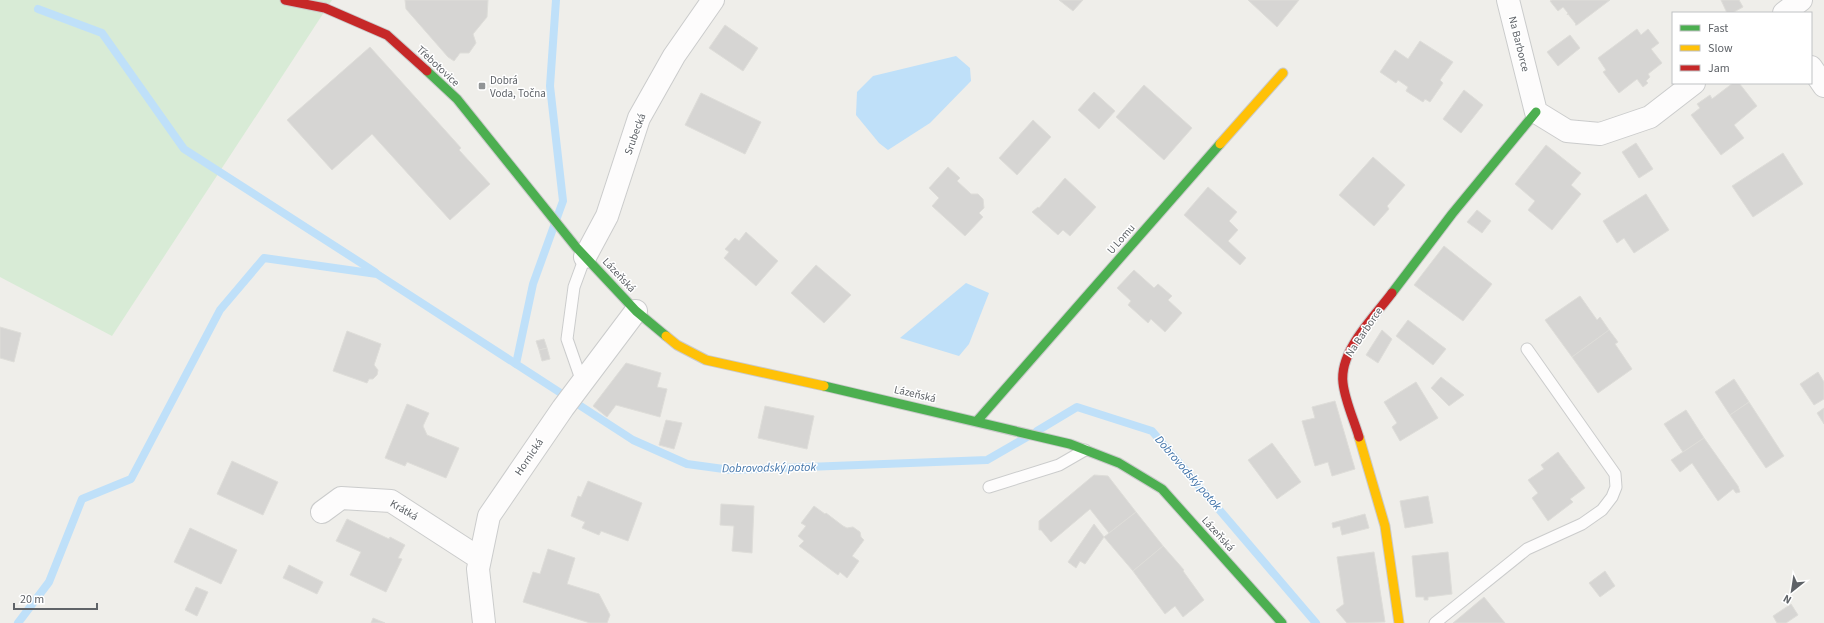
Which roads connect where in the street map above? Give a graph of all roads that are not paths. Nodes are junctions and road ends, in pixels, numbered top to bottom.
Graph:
1 (284, 0) edge
2 (713, 0) edge
3 (1508, 0) edge
4 (1801, 0) edge
5 (1785, 12) edge
6 (1812, 68) edge
7 (1283, 73) dead end
8 (1693, 84) edge
9 (1824, 86) edge
10 (1536, 112) junction
11 (538, 201) joint
12 (581, 252) junction
13 (636, 311) junction
14 (1527, 349) dead end
15 (582, 382) junction
16 (977, 421) junction
17 (1085, 449) junction
18 (989, 487) dead end
19 (322, 512) dead end
20 (479, 558) junction
21 (484, 623) edge
22 (1282, 623) edge
23 (1399, 623) edge
24 (1435, 623) edge

1 - 11 street, Třebotovice
2 - 12 street, Srubecká
3 - 10 street, Na Barborce
4 - 5 street
6 - 9 street
7 - 16 street, U Lomu
8 - 10 street
10 - 23 street, Na Barborce
11 - 12 street, Lázeňská
12 - 13 street, Lázeňská
12 - 15 lane
13 - 15 street, Hornická
13 - 16 street, Lázeňská
14 - 24 lane
15 - 20 street, Hornická
16 - 17 street, Lázeňská
17 - 18 lane
17 - 22 street, Lázeňská
19 - 20 street, Krátká
20 - 21 street, Hornická

